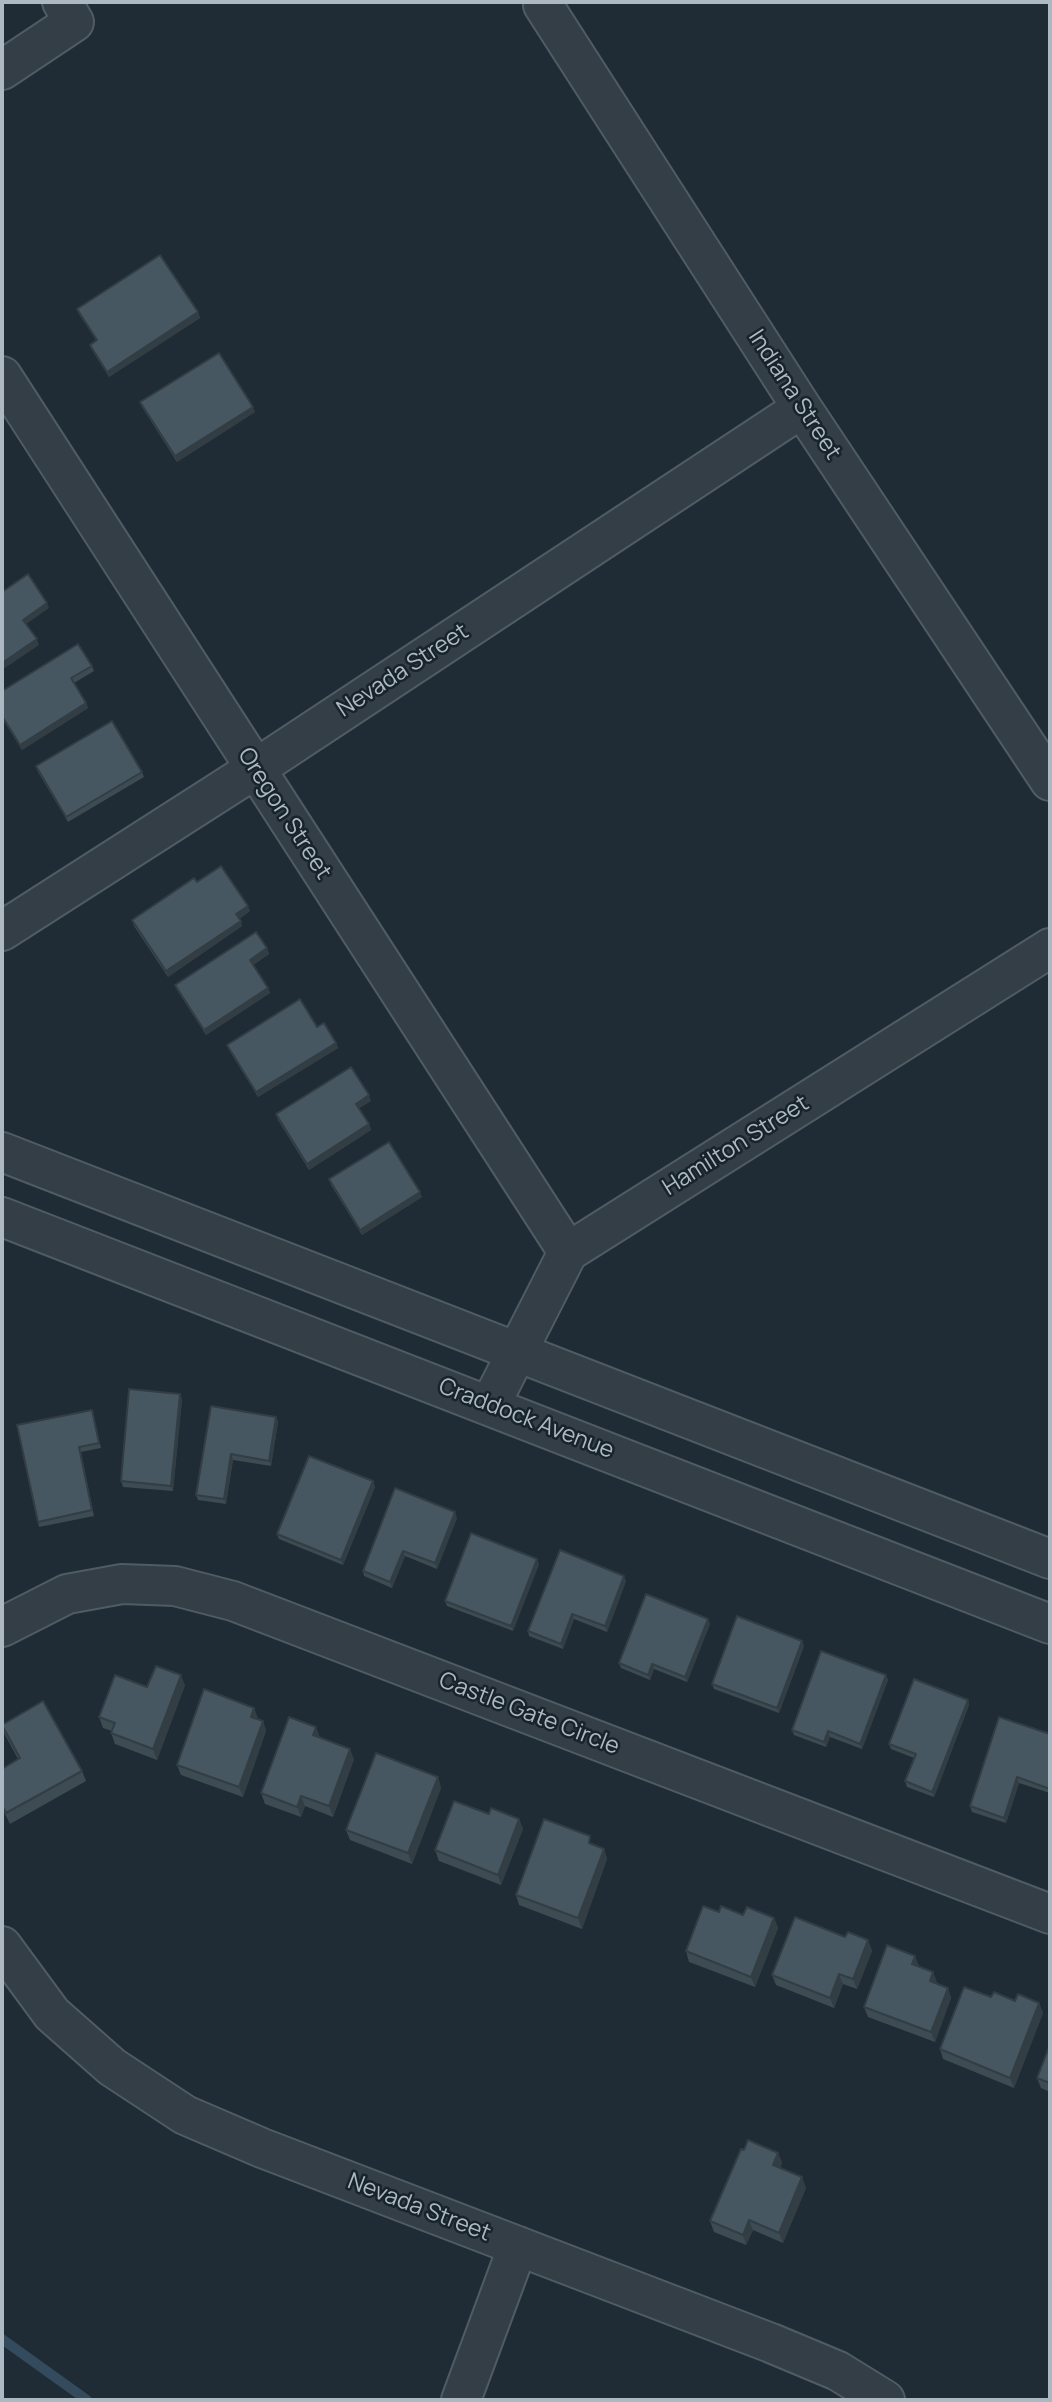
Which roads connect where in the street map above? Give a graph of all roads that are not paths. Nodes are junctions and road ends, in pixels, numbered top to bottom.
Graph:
1 (62, 2) edge
2 (543, 5) dead end
3 (2, 70) edge
4 (2, 376) edge
5 (802, 408) junction
6 (255, 769) junction
7 (1050, 781) edge
8 (2, 931) edge
9 (1050, 948) edge
10 (2, 1152) edge
11 (2, 1217) edge
12 (568, 1252) junction
13 (516, 1351) junction
14 (490, 1405) junction
15 (1050, 1559) edge
16 (1050, 1624) edge
17 (2, 1627) edge
18 (1050, 1914) edge
19 (2, 1947) edge
20 (518, 2246) junction
21 (461, 2400) edge
22 (885, 2400) edge

1 - 3 street
2 - 5 street, Indiana Street
4 - 6 street, Oregon Street
5 - 6 street, Nevada Street
5 - 7 street, Indiana Street
6 - 8 street, Nevada Street
6 - 12 street, Oregon Street
9 - 12 street, Hamilton Street
10 - 13 street
11 - 14 street, Craddock Avenue
12 - 13 street
13 - 14 street
13 - 15 street
14 - 16 street, Craddock Avenue
17 - 18 street, Castle Gate Circle
19 - 20 street, Nevada Street
20 - 21 street
20 - 22 street, Nevada Street

